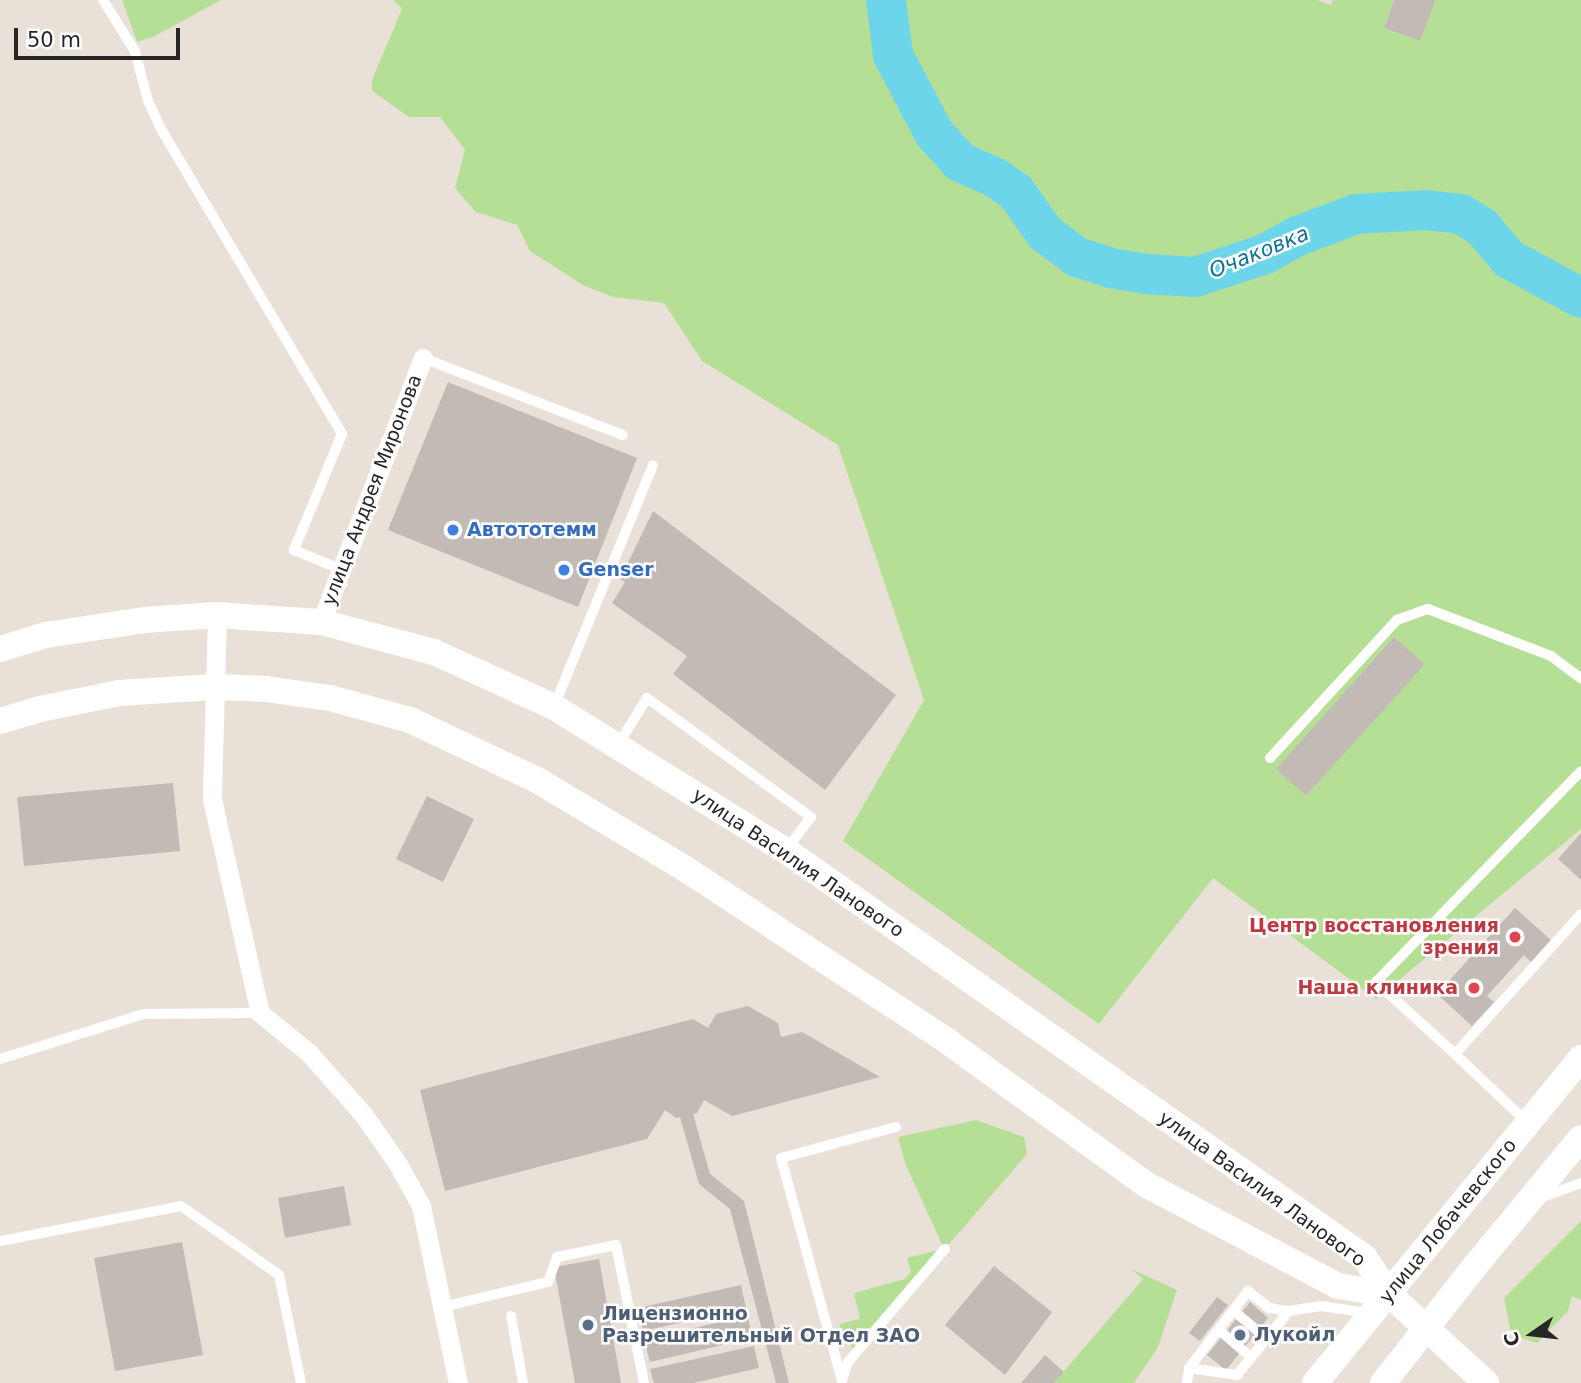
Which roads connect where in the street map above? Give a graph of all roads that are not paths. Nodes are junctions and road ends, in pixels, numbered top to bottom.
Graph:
1 (103, 0) edge
2 (423, 358) joint
3 (622, 435) dead end
4 (653, 465) dead end
5 (340, 569) junction
6 (216, 615) junction
7 (321, 622) junction
8 (0, 649) edge
9 (1581, 680) edge
10 (215, 687) junction
11 (554, 707) junction
12 (0, 721) edge
13 (618, 746) junction
14 (1270, 758) dead end
15 (1581, 771) edge
16 (785, 850) junction
17 (1581, 914) edge
18 (260, 1013) junction
19 (1455, 1054) junction
20 (1581, 1058) edge
21 (0, 1059) edge
22 (1528, 1123) junction
23 (896, 1127) dead end
24 (1581, 1138) edge
25 (1581, 1182) edge
26 (1526, 1204) junction
27 (0, 1241) edge
28 (945, 1249) dead end
29 (1380, 1304) junction
30 (442, 1307) junction
31 (1234, 1311) junction
32 (1289, 1311) junction
33 (511, 1315) dead end
34 (1428, 1328) junction
35 (1219, 1330) junction
36 (1266, 1338) junction
37 (1251, 1357) junction
38 (1189, 1368) junction
39 (842, 1382) edge
40 (301, 1383) edge
41 (458, 1383) edge
42 (523, 1383) edge
43 (644, 1383) edge
44 (1187, 1383) edge
45 (1315, 1383) edge
46 (1383, 1383) edge
47 (1486, 1383) edge

1 - 5 lane
2 - 3 lane
2 - 5 street, улица Андрея Миронова
4 - 11 lane
5 - 7 street, улица Андрея Миронова
6 - 7 street, улица Василия Ланового
6 - 8 street, улица Василия Ланового
6 - 10 street
7 - 11 street, улица Василия Ланового
9 - 14 lane
10 - 12 street, улица Василия Ланового
10 - 18 street
10 - 29 street, улица Василия Ланового
11 - 13 street, улица Василия Ланового
13 - 16 street, улица Василия Ланового
13 - 16 lane
15 - 19 lane
16 - 29 street, улица Василия Ланового
17 - 19 lane
18 - 21 lane
18 - 30 street
19 - 22 lane
20 - 22 street, улица Лобачевского
22 - 29 street, улица Лобачевского
23 - 39 lane
24 - 26 street
25 - 26 lane
26 - 34 street
27 - 40 lane
28 - 39 lane
29 - 32 lane
29 - 34 street
29 - 45 street, улица Лобачевского
30 - 41 street
30 - 43 lane
31 - 32 lane
31 - 35 lane
31 - 36 lane
32 - 36 lane
33 - 42 lane
34 - 46 street
34 - 47 street
35 - 37 lane
35 - 38 lane
36 - 37 lane
37 - 38 lane
38 - 44 lane

